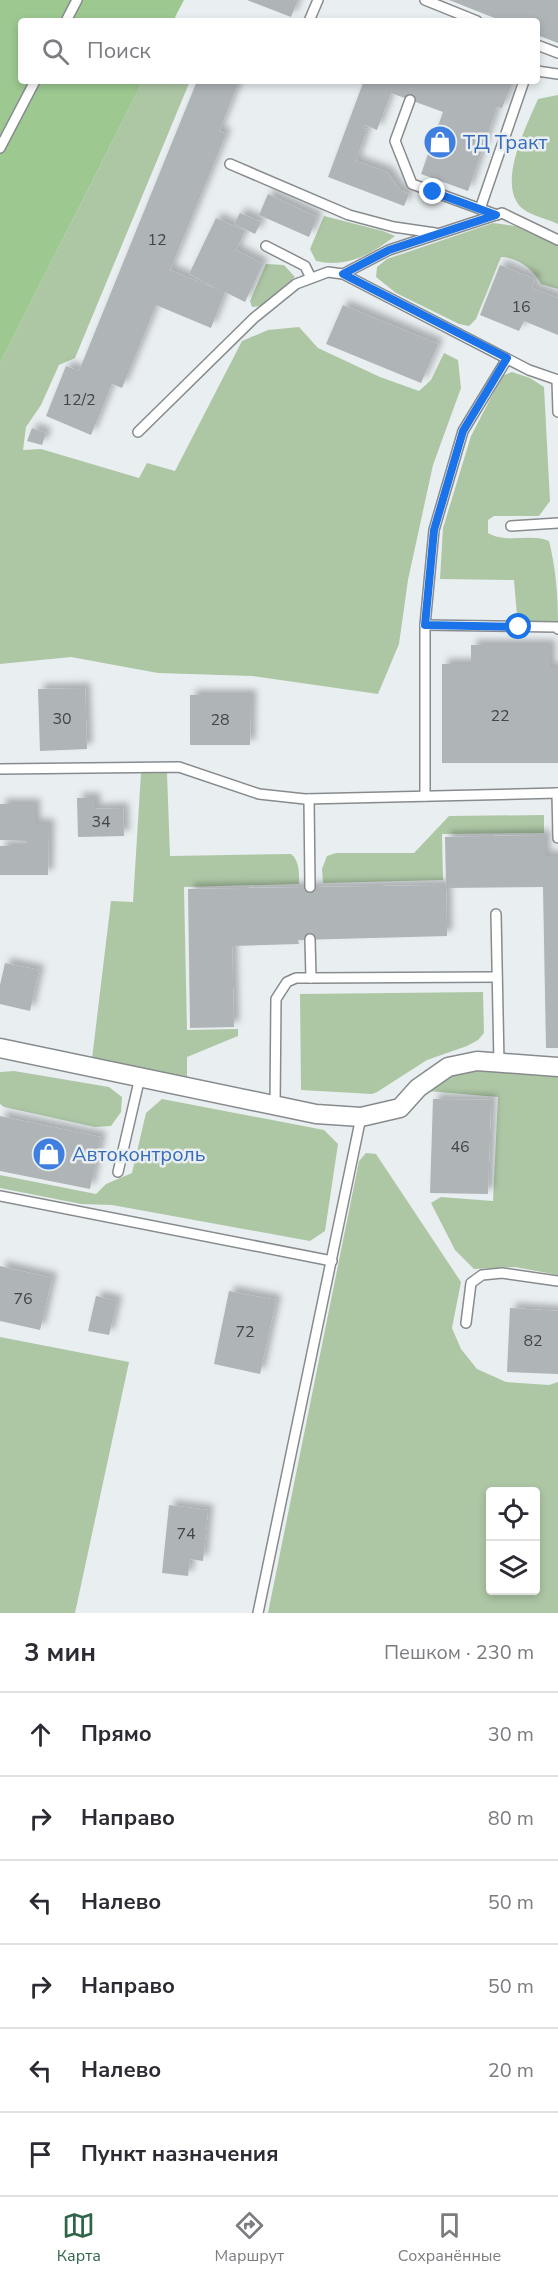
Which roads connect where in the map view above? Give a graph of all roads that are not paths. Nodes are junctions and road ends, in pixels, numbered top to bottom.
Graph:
1 (77, 0) edge
2 (318, 0) edge
3 (425, 0) edge
4 (68, 18) edge
5 (310, 18) edge
6 (470, 18) edge
7 (540, 46) edge
8 (558, 53) edge
9 (540, 71) edge
10 (558, 74) edge
11 (33, 84) edge
12 (523, 84) edge
13 (410, 100) dead end
14 (0, 148) edge
15 (230, 164) dead end
16 (480, 209) junction
17 (496, 215) junction
18 (438, 234) junction
19 (558, 240) edge
20 (266, 246) dead end
21 (343, 274) junction
22 (311, 278) junction
23 (507, 358) junction
24 (557, 380) edge
25 (558, 412) edge
26 (138, 432) dead end
27 (558, 523) edge
28 (511, 526) dead end
29 (425, 625) junction
30 (558, 629) edge
31 (0, 769) edge
32 (557, 794) edge
33 (424, 796) junction
34 (309, 799) junction
35 (558, 838) edge
36 (310, 887) dead end
37 (496, 914) dead end
38 (310, 939) dead end
39 (497, 977) junction
40 (311, 978) junction
41 (0, 1048) edge
42 (499, 1063) junction
43 (558, 1066) edge
44 (140, 1077) junction
45 (275, 1106) junction
46 (361, 1117) junction
47 (118, 1172) dead end
48 (0, 1196) edge
49 (332, 1261) junction
50 (558, 1281) edge
51 (466, 1323) dead end
52 (258, 1613) edge

1 - 4 lane
2 - 5 lane
3 - 6 lane
7 - 8 lane
9 - 10 lane
11 - 14 lane
12 - 16 lane
13 - 16 lane
15 - 18 lane
16 - 17 lane
17 - 18 lane
17 - 19 lane
18 - 21 lane
20 - 22 lane
21 - 22 lane
21 - 23 lane
22 - 26 lane
23 - 24 lane
23 - 29 lane
24 - 25 lane
27 - 28 lane
29 - 30 lane
29 - 33 lane
31 - 34 lane
32 - 33 lane
32 - 35 lane
33 - 34 lane
34 - 36 lane
37 - 39 lane
38 - 40 lane
39 - 40 lane
39 - 42 lane
40 - 45 lane
41 - 44 street
42 - 43 street
42 - 46 street
44 - 45 street
44 - 47 lane
45 - 46 street
46 - 49 lane
48 - 49 lane
49 - 52 lane
50 - 51 lane

